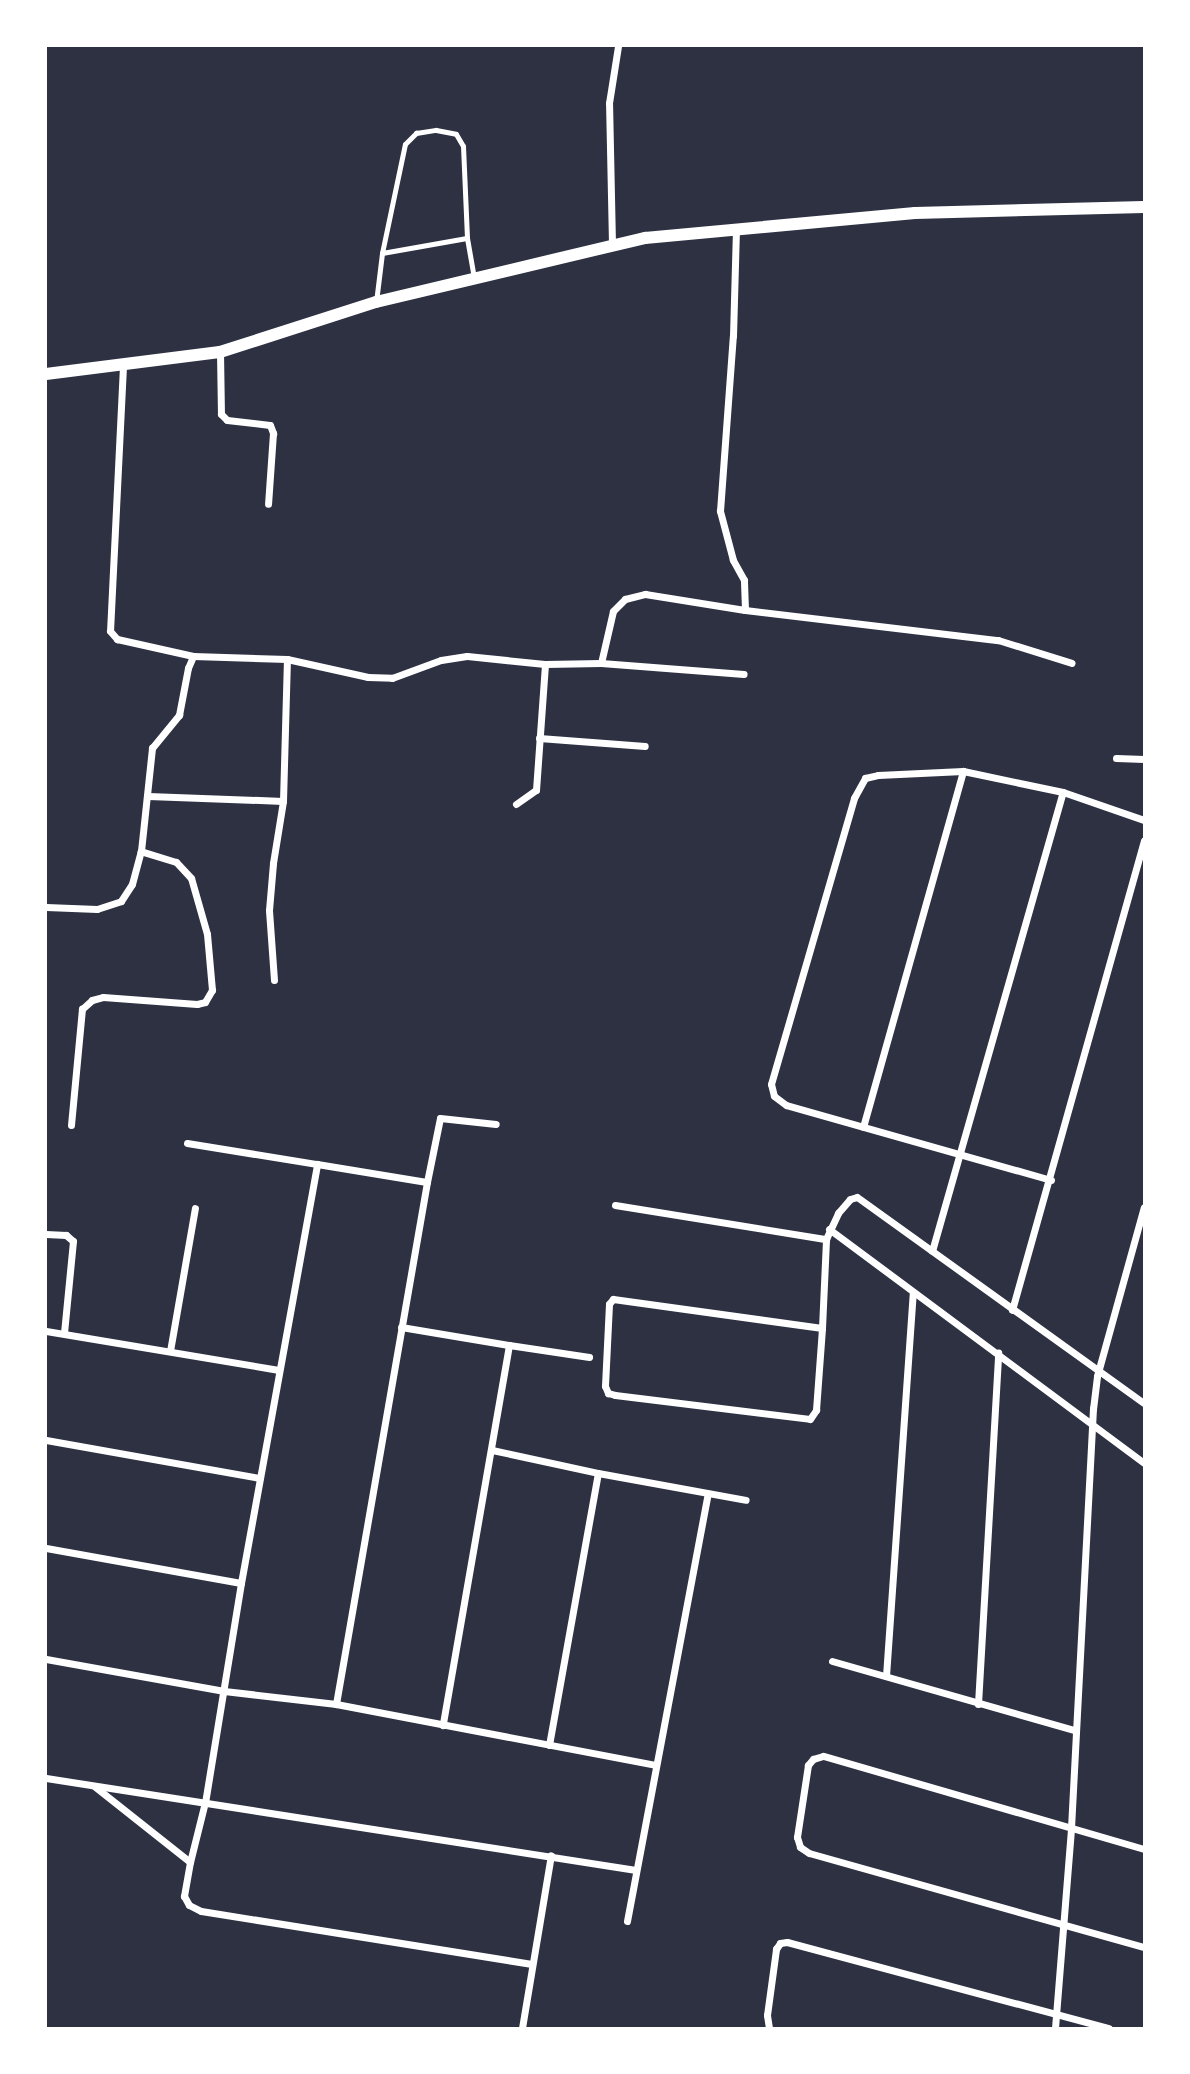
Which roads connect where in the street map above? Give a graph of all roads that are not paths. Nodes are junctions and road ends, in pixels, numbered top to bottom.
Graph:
1 (618, 46) edge
2 (1144, 207) edge
3 (736, 230) junction
4 (467, 238) junction
5 (612, 244) junction
6 (382, 253) junction
7 (475, 279) junction
8 (376, 302) junction
9 (220, 352) junction
10 (123, 366) junction
11 (46, 374) edge
12 (268, 504) dead end
13 (745, 610) junction
14 (193, 656) junction
15 (287, 659) junction
16 (601, 663) junction
17 (1072, 663) dead end
18 (545, 664) junction
19 (744, 674) dead end
20 (539, 738) junction
21 (645, 746) dead end
22 (1116, 758) dead end
23 (1144, 759) edge
24 (963, 771) junction
25 (1063, 792) junction
26 (148, 796) junction
27 (284, 801) junction
28 (516, 804) dead end
29 (1144, 820) edge
30 (1144, 840) edge
31 (141, 851) junction
32 (46, 906) edge
33 (274, 980) dead end
34 (496, 1124) dead end
35 (71, 1125) dead end
36 (863, 1126) junction
37 (187, 1143) dead end
38 (958, 1153) junction
39 (317, 1164) junction
40 (1051, 1180) junction
41 (427, 1182) junction
42 (615, 1205) dead end
43 (1144, 1207) edge
44 (195, 1208) dead end
45 (828, 1229) junction
46 (46, 1234) edge
47 (826, 1239) junction
48 (932, 1251) junction
49 (913, 1293) junction
50 (1012, 1310) junction
51 (401, 1327) junction
52 (822, 1328) junction
53 (46, 1331) edge
54 (64, 1333) junction
55 (509, 1345) junction
56 (170, 1351) junction
57 (998, 1353) junction
58 (589, 1357) dead end
59 (279, 1370) junction
60 (1098, 1373) junction
61 (1144, 1403) edge
62 (1093, 1425) junction
63 (46, 1440) edge
64 (492, 1450) junction
65 (1144, 1463) edge
66 (598, 1473) junction
67 (260, 1478) junction
68 (708, 1494) junction
69 (747, 1500) dead end
70 (46, 1548) edge
71 (241, 1583) junction
72 (46, 1659) edge
73 (832, 1661) dead end
74 (886, 1676) junction
75 (224, 1691) junction
76 (336, 1704) junction
77 (978, 1704) junction
78 (443, 1725) junction
79 (1074, 1730) junction
80 (549, 1745) junction
81 (655, 1765) junction
82 (46, 1778) edge
83 (94, 1786) junction
84 (205, 1802) junction
85 (1071, 1828) junction
86 (1144, 1849) edge
87 (551, 1854) junction
88 (190, 1863) junction
89 (636, 1870) junction
90 (627, 1921) dead end
91 (1063, 1924) junction
92 (1144, 1947) edge
93 (532, 1964) junction
94 (1055, 2015) junction
95 (522, 2028) edge
96 (769, 2028) edge
97 (1055, 2028) edge
98 (1110, 2028) edge

1 - 5 street
2 - 3 street
3 - 5 street
3 - 13 street
4 - 6 lane
4 - 6 lane
4 - 7 lane
5 - 7 street
6 - 8 lane
7 - 8 street
8 - 9 street
9 - 10 street
9 - 12 street
10 - 11 street
10 - 14 street
13 - 16 street
13 - 17 street
14 - 15 street
14 - 26 street
15 - 18 street
15 - 27 street
16 - 18 street
16 - 19 street
18 - 20 street
20 - 21 street
20 - 28 street
22 - 23 street
24 - 25 street
24 - 36 street
24 - 36 street
25 - 29 street
25 - 38 street
26 - 27 street
26 - 31 street
27 - 33 street
30 - 40 street
31 - 32 street
31 - 35 street
34 - 41 street
36 - 38 street
37 - 39 street
38 - 40 street
38 - 48 street
39 - 41 street
39 - 59 street
40 - 50 street
41 - 51 street
42 - 47 street
43 - 60 street
44 - 56 street
45 - 47 street
45 - 48 street
45 - 49 street
46 - 54 street
47 - 52 street
48 - 50 street
49 - 57 street
49 - 74 street
50 - 60 street
51 - 55 street
51 - 76 street
52 - 52 street
53 - 54 street
54 - 56 street
55 - 58 street
55 - 64 street
56 - 59 street
57 - 62 street
57 - 77 street
59 - 67 street
60 - 61 street
60 - 62 street
62 - 65 street
62 - 79 street
63 - 67 street
64 - 66 street
64 - 78 street
66 - 68 street
66 - 80 street
67 - 71 street
68 - 69 street
68 - 81 street
70 - 71 street
71 - 75 street
72 - 75 street
73 - 74 street
74 - 77 street
75 - 76 street
75 - 84 street
76 - 78 street
77 - 79 street
78 - 80 street
79 - 85 street
80 - 81 street
81 - 89 street
82 - 83 street
83 - 84 street
83 - 88 street
84 - 87 street
84 - 88 street
85 - 86 street
85 - 91 street
85 - 91 street
87 - 89 street
87 - 93 street
88 - 93 street
89 - 90 street
91 - 92 street
91 - 94 street
93 - 95 street
94 - 96 street
94 - 97 street
94 - 98 street

